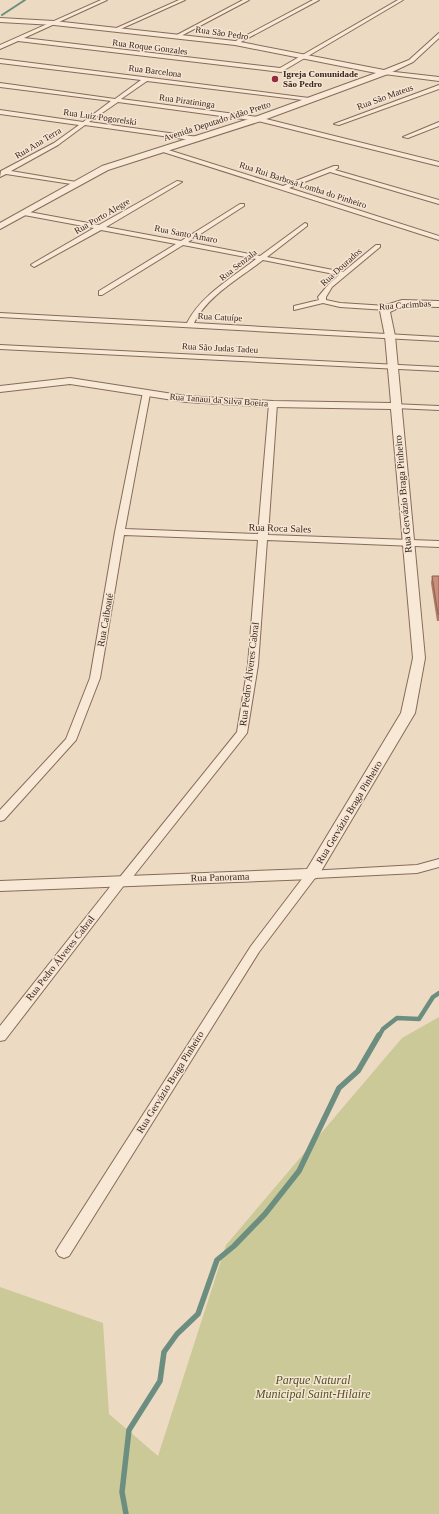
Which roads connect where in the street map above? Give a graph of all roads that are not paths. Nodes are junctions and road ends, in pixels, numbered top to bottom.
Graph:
1 (105, 0) edge
2 (183, 0) edge
3 (247, 0) edge
4 (317, 0) edge
5 (401, 0) edge
6 (0, 20) edge
7 (54, 23) junction
8 (114, 30) junction
9 (439, 35) edge
10 (177, 36) junction
11 (17, 39) junction
12 (235, 44) junction
13 (0, 47) edge
14 (302, 56) junction
15 (0, 61) edge
16 (386, 73) junction
17 (146, 79) junction
18 (439, 79) edge
19 (0, 85) edge
20 (439, 86) edge
21 (118, 100) junction
22 (308, 100) junction
23 (0, 112) edge
24 (258, 119) junction
25 (84, 124) junction
26 (337, 124) dead end
27 (439, 124) edge
28 (406, 137) dead end
29 (198, 139) junction
30 (162, 150) junction
31 (439, 164) edge
32 (339, 166) dead end
33 (330, 170) junction
34 (1, 173) edge
35 (179, 182) dead end
36 (76, 184) junction
37 (285, 188) junction
38 (439, 202) edge
39 (242, 205) dead end
40 (24, 213) junction
41 (305, 225) dead end
42 (0, 226) edge
43 (102, 227) junction
44 (439, 238) edge
45 (181, 243) junction
46 (378, 246) dead end
47 (261, 258) junction
48 (34, 265) dead end
49 (345, 274) junction
50 (102, 293) dead end
51 (323, 302) junction
52 (439, 304) edge
53 (297, 308) dead end
54 (387, 308) junction
55 (0, 315) edge
56 (190, 326) junction
57 (390, 336) junction
58 (439, 339) edge
59 (0, 347) edge
60 (392, 366) junction
61 (439, 369) edge
62 (0, 389) edge
63 (146, 394) junction
64 (273, 404) junction
65 (395, 406) junction
66 (439, 408) edge
67 (120, 532) junction
68 (262, 538) junction
69 (408, 543) junction
70 (439, 544) edge
71 (0, 817) edge
72 (439, 863) edge
73 (312, 874) junction
74 (122, 881) junction
75 (0, 886) edge
76 (0, 1036) edge
77 (64, 1251) dead end

1 - 7 street
2 - 8 street
3 - 10 street
4 - 12 street
5 - 14 street
6 - 7 street, Rua São Pedro
7 - 8 street, Rua São Pedro
7 - 11 street
8 - 10 street, Rua São Pedro
9 - 16 street, Avenida Deputado Adão Pretto
10 - 12 street, Rua São Pedro
11 - 13 street
11 - 14 street, Rua Roque Gonzales
12 - 14 street, Rua São Pedro
14 - 16 street, Rua São Pedro
15 - 17 street, Rua Barcelona
16 - 18 street, Rua São Pedro
16 - 22 street, Avenida Deputado Adão Pretto
17 - 21 street, Rua Ana Terra
17 - 22 street, Rua Barcelona
19 - 21 street, Rua Piratininga
20 - 26 street, Rua São Mateus
21 - 24 street, Rua Piratininga
21 - 25 street, Rua Ana Terra
22 - 24 street, Avenida Deputado Adão Pretto
23 - 25 street, Rua Luiz Pogorelski
24 - 29 street, Avenida Deputado Adão Pretto
24 - 31 street, Rua Piratininga
25 - 29 street, Rua Luiz Pogorelski
25 - 34 street, Rua Ana Terra
27 - 28 street
29 - 30 street, Avenida Deputado Adão Pretto
30 - 36 street, Avenida Deputado Adão Pretto
30 - 37 street, Rua Rui Barbosa Lomba do Pinheiro
32 - 33 street
33 - 37 street
33 - 38 street
34 - 36 street
35 - 43 street, Rua Porto Alegre
36 - 40 street, Avenida Deputado Adão Pretto
37 - 44 street, Rua Rui Barbosa Lomba do Pinheiro
39 - 45 street
40 - 42 street, Avenida Deputado Adão Pretto
40 - 43 street, Rua Santo Amaro
41 - 47 street, Rua Senzala
43 - 45 street, Rua Santo Amaro
43 - 48 street, Rua Porto Alegre
45 - 47 street, Rua Santo Amaro
45 - 50 street
46 - 49 street, Rua Dourados
47 - 49 street, Rua Santo Amaro
47 - 56 street, Rua Senzala
49 - 51 street, Rua Dourados
51 - 53 street, Rua Dourados
51 - 54 street, Rua Cacimbas
52 - 54 street, Rua Cacimbas
54 - 57 street, Rua Gervázio Braga Pinheiro
55 - 56 street, Rua Catuípe
56 - 57 street, Rua Catuípe
57 - 58 street, Rua Catuípe
57 - 60 street, Rua Gervázio Braga Pinheiro
59 - 60 street, Rua São Judas Tadeu
60 - 61 street, Rua São Judas Tadeu
60 - 65 street, Rua Gervázio Braga Pinheiro
62 - 63 street, Rua Tanaui da Silva Boeira
63 - 64 street, Rua Tanaui da Silva Boeira
63 - 67 street, Rua Caiboaté
64 - 65 street, Rua Tanaui da Silva Boeira
64 - 68 street, Rua Pedro Álveres Cabral
65 - 66 street, Rua Tanaui da Silva Boeira
65 - 69 street, Rua Gervázio Braga Pinheiro
67 - 68 street, Rua Roca Sales
67 - 71 street, Rua Caiboaté
68 - 69 street, Rua Roca Sales
68 - 74 street, Rua Pedro Álveres Cabral
69 - 70 street, Rua Roca Sales
69 - 73 street, Rua Gervázio Braga Pinheiro
72 - 73 street, Rua Panorama
73 - 74 street, Rua Panorama
73 - 77 street, Rua Gervázio Braga Pinheiro
74 - 75 street, Rua Panorama
74 - 76 street, Rua Pedro Álveres Cabral

